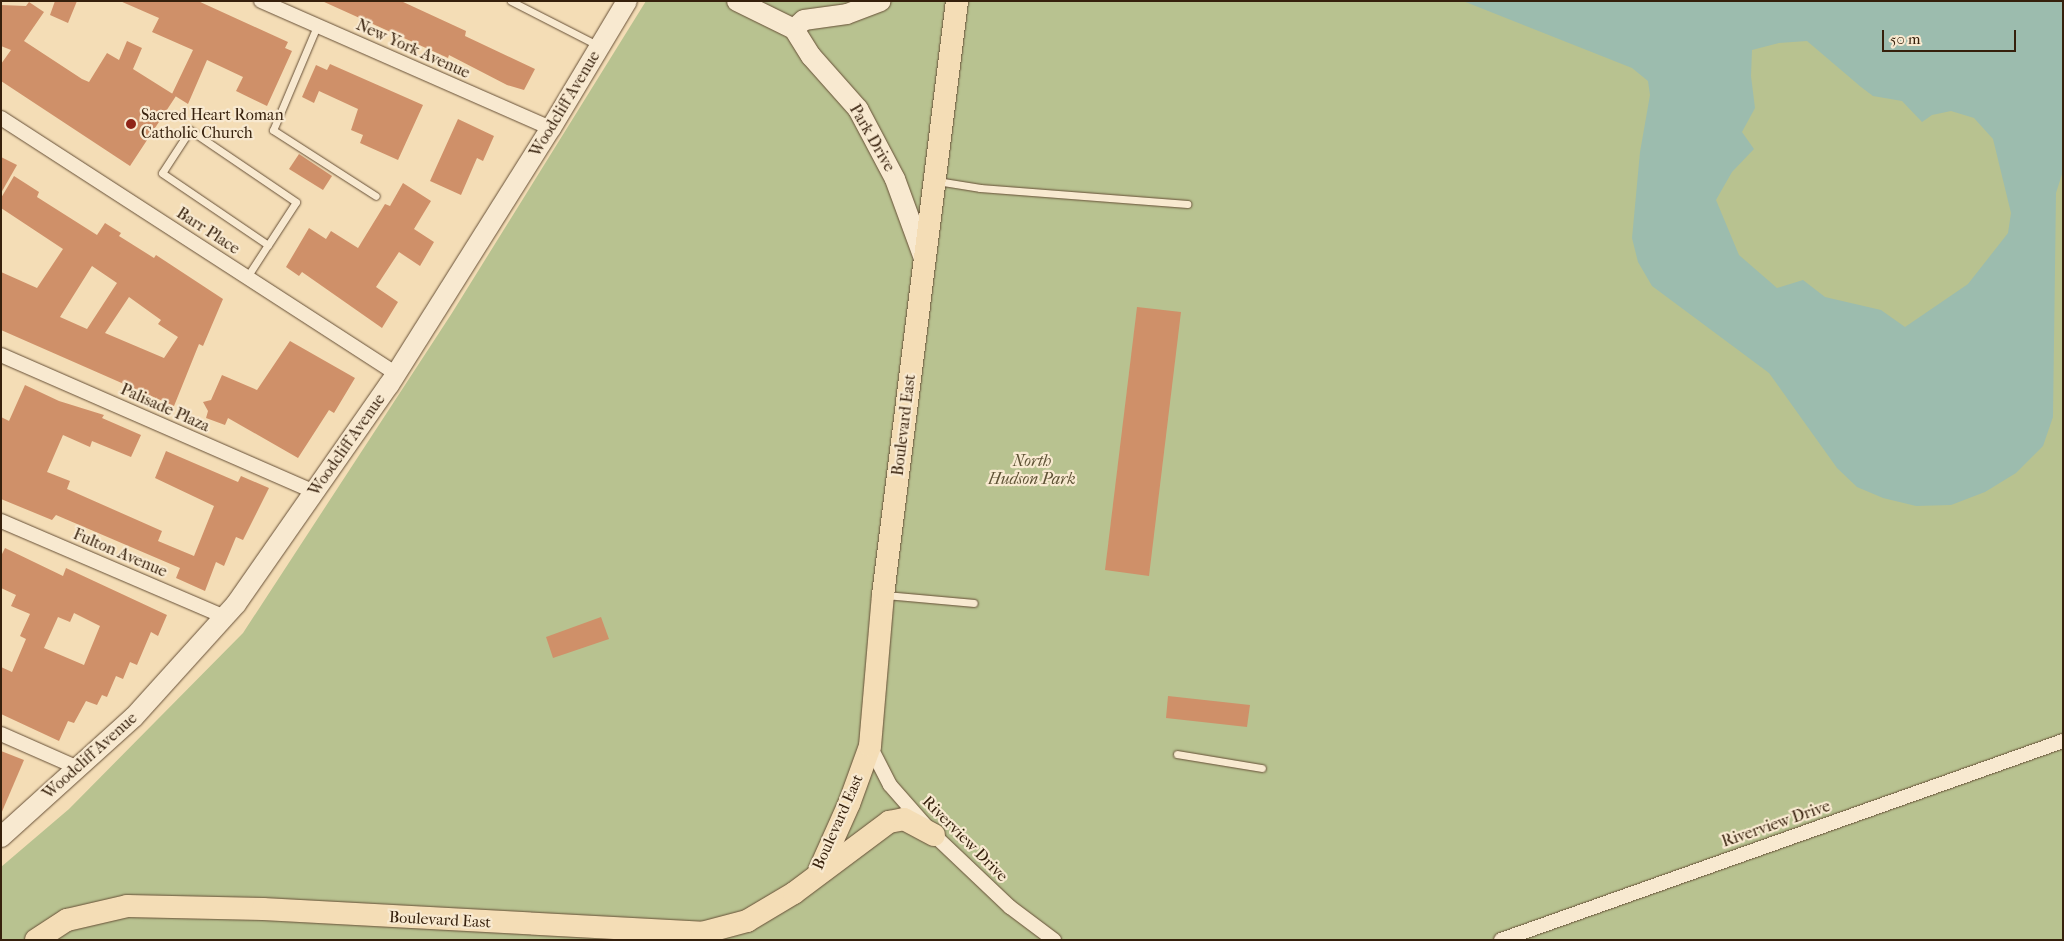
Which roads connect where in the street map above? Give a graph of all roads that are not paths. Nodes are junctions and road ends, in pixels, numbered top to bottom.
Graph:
1 (261, 1) edge
2 (511, 1) edge
3 (627, 1) edge
4 (737, 1) edge
5 (881, 1) edge
6 (957, 1) edge
7 (317, 26) junction
8 (794, 29) junction
9 (600, 47) junction
10 (1, 118) edge
11 (551, 128) junction
12 (935, 181) junction
13 (376, 196) dead end
14 (1187, 204) dead end
15 (268, 245) junction
16 (925, 261) junction
17 (247, 277) junction
18 (1, 355) edge
19 (396, 374) junction
20 (314, 492) junction
21 (1, 521) edge
22 (883, 595) junction
23 (974, 602) dead end
24 (225, 617) junction
25 (1, 734) edge
26 (2063, 741) edge
27 (870, 746) junction
28 (1177, 754) dead end
29 (78, 768) junction
30 (1262, 768) dead end
31 (934, 835) junction
32 (1, 837) edge
33 (818, 872) junction
34 (36, 940) edge
35 (1054, 940) edge
36 (1501, 940) edge

1 - 7 street, New York Avenue
2 - 9 lane
3 - 9 main road, Woodcliff Avenue
4 - 8 main road
5 - 8 main road
6 - 12 main road, Boulevard East
7 - 11 street, New York Avenue
7 - 13 lane
8 - 16 main road, Park Drive
9 - 11 main road, Woodcliff Avenue
10 - 17 street, Barr Place
11 - 19 main road, Woodcliff Avenue
12 - 14 lane
12 - 16 main road, Boulevard East
15 - 15 lane
15 - 17 lane
16 - 22 main road, Boulevard East
17 - 19 street, Barr Place
18 - 20 street, Palisade Plaza
19 - 20 main road, Woodcliff Avenue
20 - 24 main road, Woodcliff Avenue
21 - 24 street, Fulton Avenue
22 - 23 lane
22 - 27 main road, Boulevard East
24 - 29 main road, Woodcliff Avenue
25 - 29 street
26 - 36 street, Riverview Drive
27 - 31 street, Riverview Drive
27 - 33 main road, Boulevard East
28 - 30 lane
29 - 32 main road, Woodcliff Avenue
31 - 33 main road
31 - 35 street, Riverview Drive
33 - 34 main road, Boulevard East

